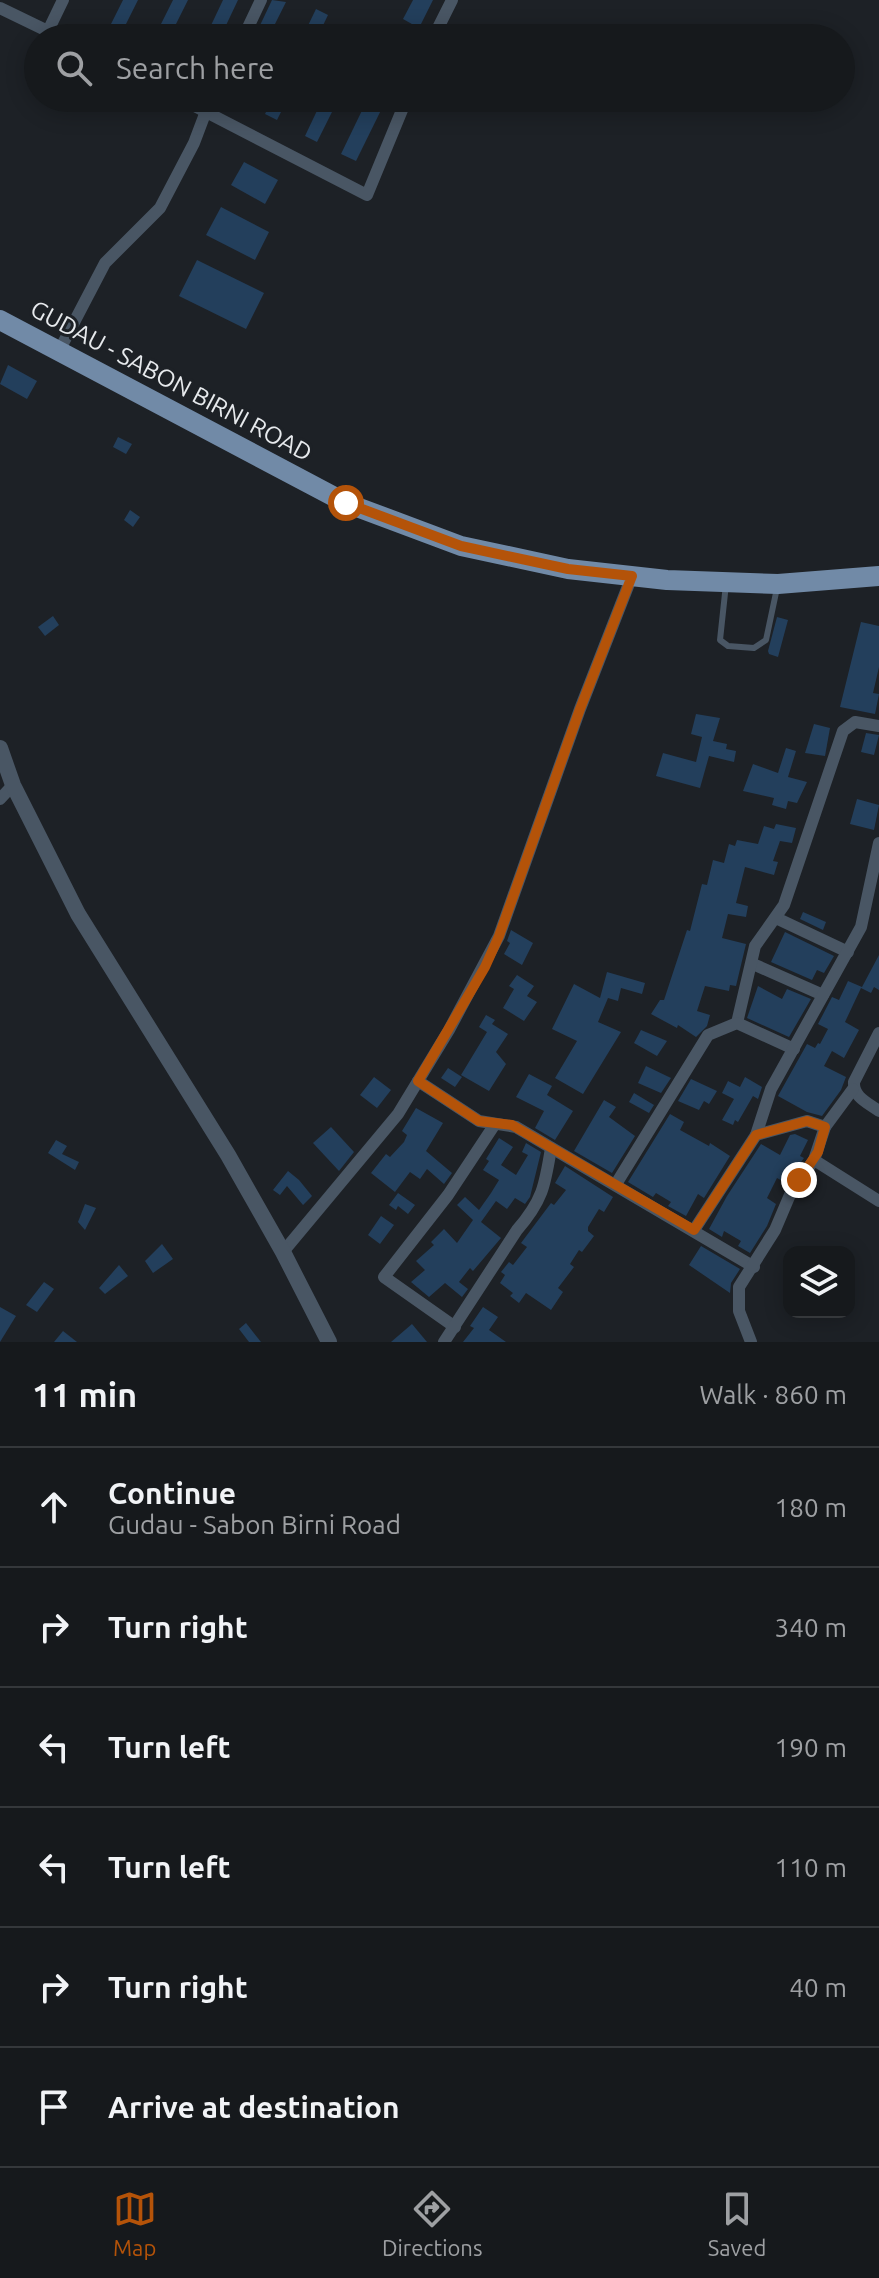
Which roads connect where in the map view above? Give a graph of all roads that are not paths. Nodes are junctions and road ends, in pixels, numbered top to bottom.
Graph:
1 (63, 0) edge
2 (261, 0) edge
3 (452, 0) edge
4 (0, 8) edge
5 (33, 24) edge
6 (51, 24) edge
7 (250, 24) edge
8 (440, 24) edge
9 (401, 112) edge
10 (207, 113) joint
11 (0, 320) edge
12 (58, 353) junction
13 (632, 576) junction
14 (879, 576) edge
15 (726, 583) junction
16 (778, 584) junction
17 (879, 726) edge
18 (0, 748) edge
19 (13, 785) junction
20 (0, 799) edge
21 (879, 843) edge
22 (776, 918) junction
23 (848, 952) junction
24 (753, 964) junction
25 (823, 995) junction
26 (737, 1023) junction
27 (879, 1033) edge
28 (794, 1049) junction
29 (418, 1081) junction
30 (853, 1089) junction
31 (879, 1111) edge
32 (495, 1124) junction
33 (825, 1127) junction
34 (756, 1135) junction
35 (551, 1148) junction
36 (814, 1160) junction
37 (616, 1184) junction
38 (879, 1201) edge
39 (694, 1230) junction
40 (283, 1252) junction
41 (754, 1267) junction
42 (455, 1327) junction
43 (329, 1342) edge
44 (444, 1342) edge
45 (751, 1342) edge

1 - 6 street
2 - 7 street
3 - 8 street
4 - 5 street
9 - 10 street
10 - 12 street
11 - 12 main road, GUDAU - SABON BIRNI ROAD
12 - 13 main road, GUDAU - SABON BIRNI ROAD
13 - 15 main road, GUDAU - SABON BIRNI ROAD
13 - 29 street
14 - 16 main road, GUDAU - SABON BIRNI ROAD
15 - 16 main road, GUDAU - SABON BIRNI ROAD
15 - 16 lane
17 - 22 street
18 - 19 street
19 - 20 street
19 - 40 street
21 - 23 street
22 - 23 street
22 - 24 street
23 - 25 street
24 - 25 street
24 - 26 street
25 - 28 street
26 - 28 street
26 - 37 street
27 - 30 street
28 - 34 street
29 - 32 street
29 - 40 street
30 - 31 street
30 - 33 street
32 - 35 street
32 - 42 street
33 - 34 street
33 - 36 street
34 - 39 street
35 - 37 street
35 - 42 street
36 - 38 street
36 - 41 street
37 - 39 street
39 - 41 street
40 - 43 street
41 - 45 street
42 - 44 street

